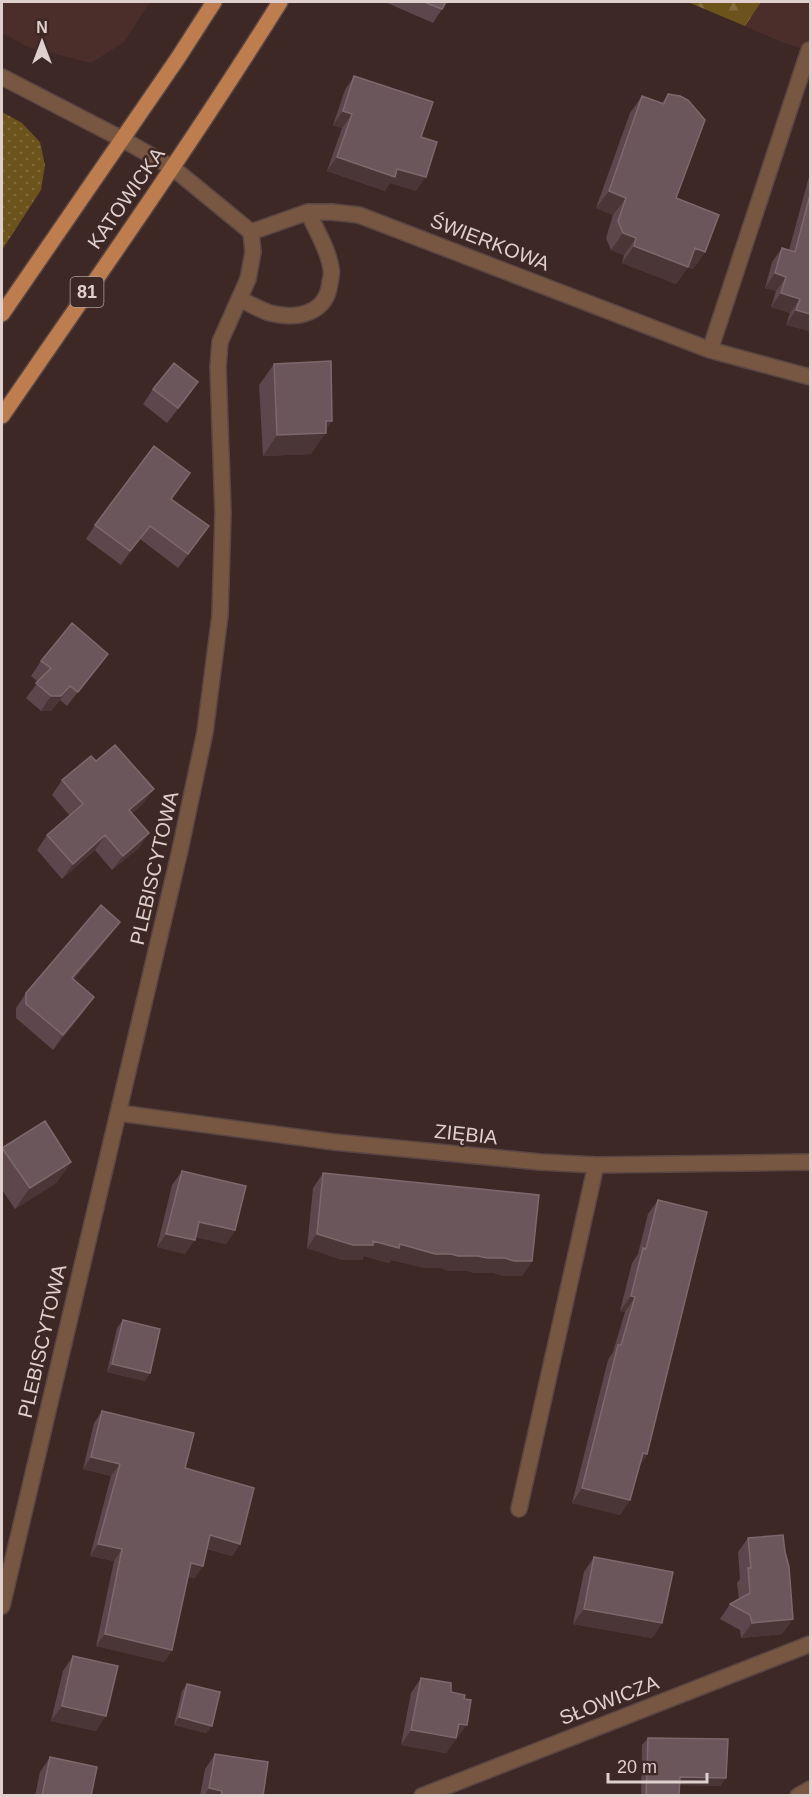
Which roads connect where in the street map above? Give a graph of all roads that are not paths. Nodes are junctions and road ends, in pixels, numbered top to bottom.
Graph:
1 (214, 2) edge
2 (280, 2) edge
3 (809, 50) edge
4 (2, 77) edge
5 (122, 138) junction
6 (173, 168) junction
7 (308, 212) junction
8 (250, 231) junction
9 (240, 299) junction
10 (2, 314) edge
11 (710, 350) junction
12 (810, 377) edge
13 (2, 416) edge
14 (119, 1113) junction
15 (810, 1162) edge
16 (596, 1165) junction
17 (519, 1509) dead end
18 (2, 1606) edge
19 (810, 1644) edge
20 (810, 1789) edge
21 (422, 1796) edge
22 (798, 1796) edge

1 - 5 main road, KATOWICKA
2 - 6 main road, KATOWICKA / 81
3 - 11 street
4 - 5 street
5 - 6 street
5 - 10 main road, KATOWICKA
6 - 8 street
6 - 13 main road, KATOWICKA / 81
7 - 8 street, ŚWIERKOWA
7 - 9 street
7 - 11 street, ŚWIERKOWA
8 - 9 street, PLEBISCYTOWA
9 - 14 street, PLEBISCYTOWA
11 - 12 street, ŚWIERKOWA
14 - 16 street, ZIĘBIA
14 - 18 street, PLEBISCYTOWA
15 - 16 street, ZIĘBIA
16 - 17 street
19 - 21 street, SŁOWICZA
20 - 22 street

